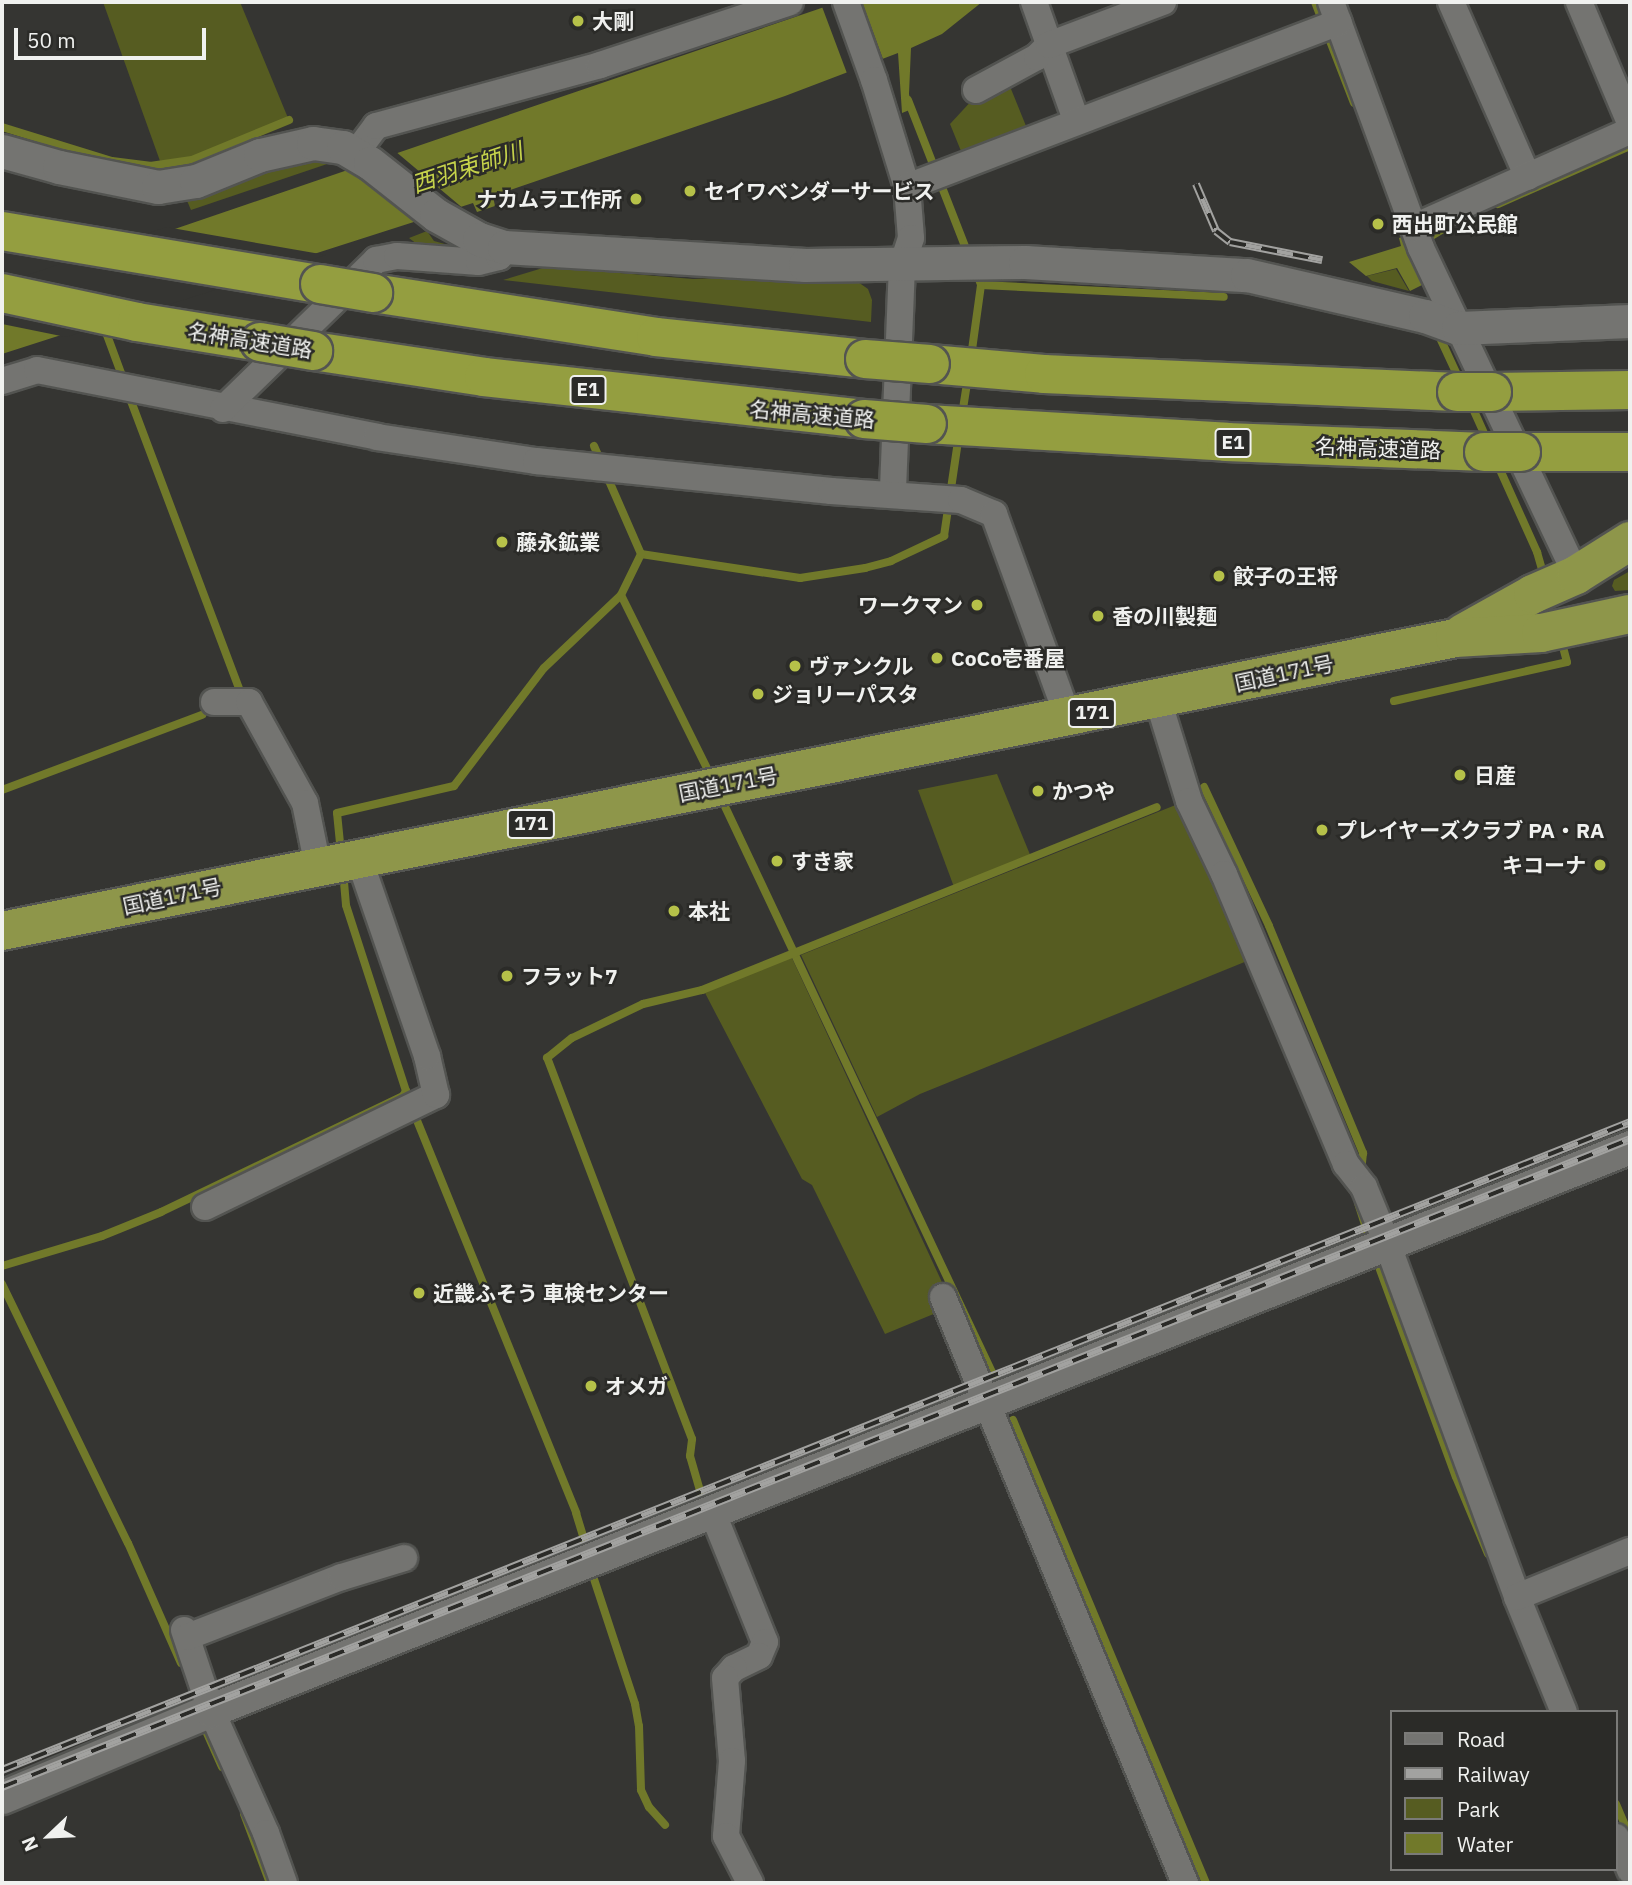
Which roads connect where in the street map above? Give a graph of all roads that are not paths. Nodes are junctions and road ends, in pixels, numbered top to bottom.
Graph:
1 (790, 2) edge
2 (846, 2) edge
3 (1034, 2) edge
4 (1163, 2) edge
5 (1451, 2) edge
6 (1579, 2) edge
7 (1335, 12) edge
8 (1049, 44) junction
9 (976, 90) dead end
10 (1076, 120) junction
11 (1630, 123) edge
12 (1630, 131) edge
13 (2, 151) edge
14 (362, 159) junction
15 (1528, 177) junction
16 (924, 180) junction
17 (2, 231) edge
18 (1417, 236) junction
19 (504, 247) junction
20 (902, 265) junction
21 (2, 293) edge
22 (1630, 321) edge
23 (1458, 328) junction
24 (2, 381) edge
25 (1630, 390) edge
26 (223, 409) junction
27 (1630, 452) edge
28 (893, 495) junction
29 (1630, 541) edge
30 (1555, 584) junction
31 (1630, 614) edge
32 (1455, 638) junction
33 (1158, 700) junction
34 (214, 702) dead end
35 (1068, 717) junction
36 (335, 863) junction
37 (2, 931) edge
38 (1630, 1147) edge
39 (205, 1207) dead end
40 (1376, 1248) junction
41 (943, 1297) dead end
42 (986, 1403) junction
43 (712, 1511) junction
44 (1630, 1551) edge
45 (404, 1558) dead end
46 (1517, 1597) junction
47 (1563, 1710) edge
48 (203, 1714) junction
49 (2, 1797) edge
50 (1618, 1842) edge
51 (1630, 1870) edge
52 (284, 1883) edge
53 (750, 1883) edge
54 (1185, 1883) edge

1 - 14 street
2 - 16 street
3 - 8 street
4 - 8 street
5 - 15 street
6 - 11 street
7 - 10 street
7 - 18 street
8 - 9 street
8 - 10 street
10 - 16 street
12 - 15 street
13 - 14 street
14 - 19 street
15 - 18 street
16 - 20 street
17 - 25 highway, bridge
18 - 23 street
19 - 20 street
19 - 26 street
20 - 23 street
20 - 28 street
21 - 27 highway, 名神高速道路 / E1, bridge
22 - 23 street
23 - 30 street
24 - 26 street
26 - 28 street
28 - 35 street
29 - 30 highway, 国道171号 / 171
30 - 32 highway, 国道171号 / 171
31 - 32 highway, 国道171号 / 171
32 - 33 highway, 国道171号 / 171
33 - 35 highway, 国道171号 / 171
33 - 40 street
34 - 36 street
35 - 36 highway, 国道171号 / 171
36 - 37 highway, 国道171号 / 171
36 - 39 street
38 - 40 street
40 - 42 street
40 - 46 street
41 - 42 street
42 - 43 street
42 - 54 street
43 - 48 street
43 - 53 street
44 - 46 street
45 - 48 street
46 - 47 street
48 - 49 street
48 - 52 street
50 - 51 street

